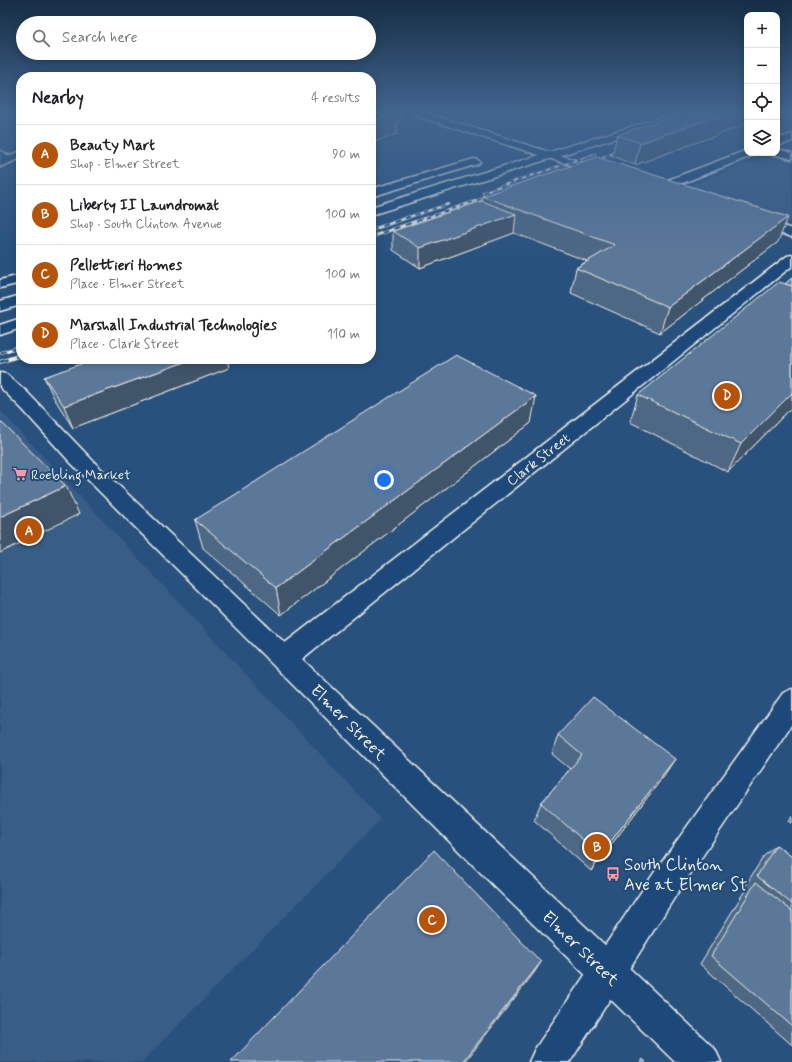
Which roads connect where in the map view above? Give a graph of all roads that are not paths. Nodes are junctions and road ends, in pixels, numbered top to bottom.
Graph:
1 (473, 163) edge
2 (526, 163) edge
3 (574, 163) edge
4 (726, 163) edge
5 (616, 176) edge
6 (643, 185) edge
7 (656, 190) junction
8 (376, 192) edge
9 (672, 194) edge
10 (376, 209) edge
11 (739, 216) edge
12 (792, 234) edge
13 (792, 259) edge
14 (16, 280) edge
15 (0, 284) edge
16 (16, 301) edge
17 (0, 306) edge
18 (16, 325) edge
19 (0, 330) edge
20 (0, 378) edge
21 (284, 658) junction
22 (792, 701) edge
23 (607, 974) junction
24 (548, 1062) edge
25 (702, 1062) edge

1 - 8 main road
2 - 10 main road
3 - 5 main road
4 - 7 main road
6 - 7 main road
7 - 9 main road
11 - 12 main road
13 - 21 main road, Clark Street
14 - 15 main road
16 - 17 main road
18 - 19 main road
20 - 21 main road, Elmer Street
21 - 23 main road, Elmer Street
22 - 23 main road
23 - 24 main road
23 - 25 main road, Elmer Street

